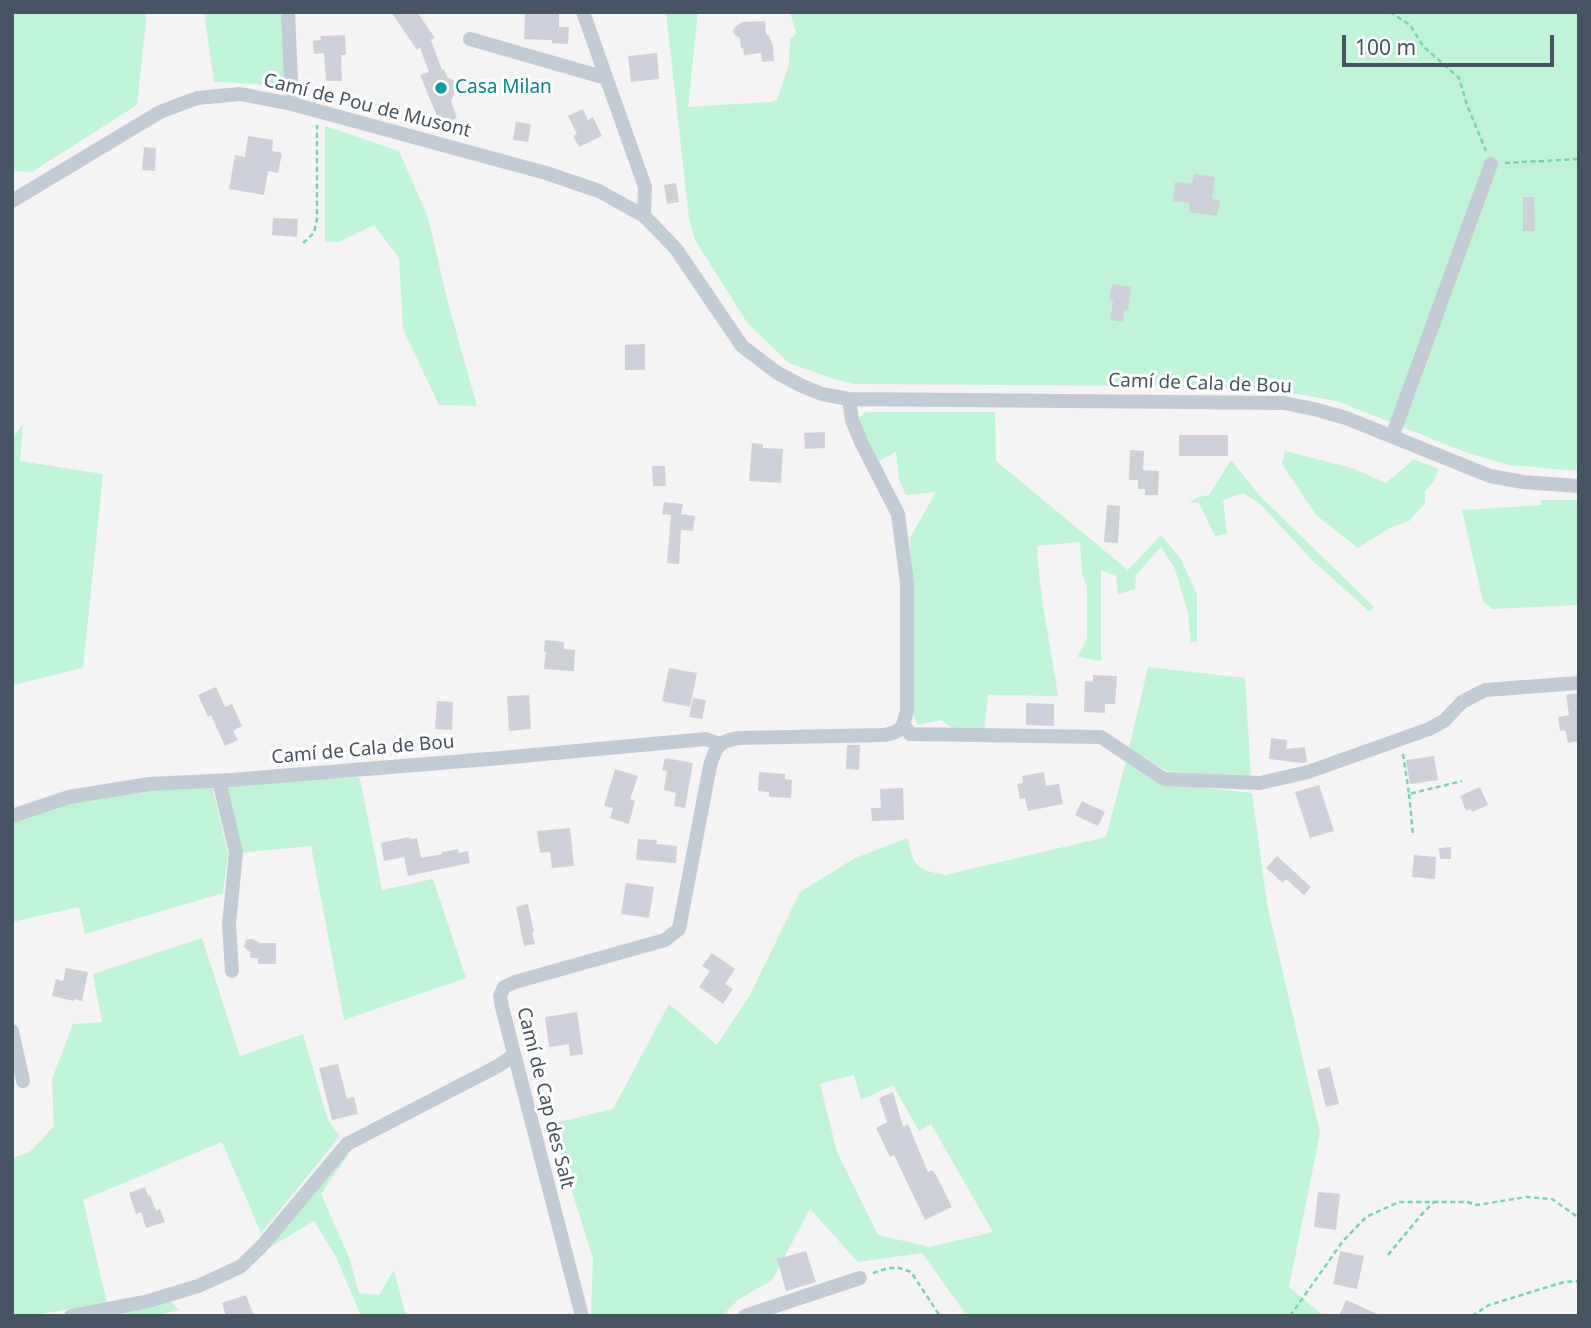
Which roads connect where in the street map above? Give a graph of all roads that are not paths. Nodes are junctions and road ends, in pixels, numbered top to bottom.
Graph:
1 (288, 12) edge
2 (583, 12) edge
3 (470, 39) dead end
4 (606, 78) junction
5 (292, 104) junction
6 (1491, 164) road end
7 (12, 201) edge
8 (644, 216) junction
9 (849, 399) junction
10 (1392, 437) junction
11 (1579, 486) edge
12 (1579, 683) edge
13 (904, 725) junction
14 (720, 744) junction
15 (219, 781) junction
16 (12, 816) edge
17 (232, 971) dead end
18 (12, 1031) edge
19 (514, 1055) junction
20 (23, 1082) dead end
21 (860, 1278) dead end
22 (71, 1316) edge
23 (582, 1316) edge
24 (745, 1316) edge

1 - 5 street
2 - 4 street
3 - 4 street
4 - 8 street
5 - 7 street, Camí de Pou de Musont
5 - 8 street, Camí de Pou de Musont
6 - 10 street
8 - 9 street
9 - 10 street, Camí de Cala de Bou
9 - 13 street
10 - 11 street, Camí de Cala de Bou
12 - 13 street
13 - 14 street
14 - 15 street, Camí de Cala de Bou
14 - 19 street, Camí de Cap des Salt
15 - 16 street, Camí de Cala de Bou
15 - 17 street
18 - 20 street
19 - 22 street
19 - 23 street, Camí de Cap des Salt
21 - 24 street

